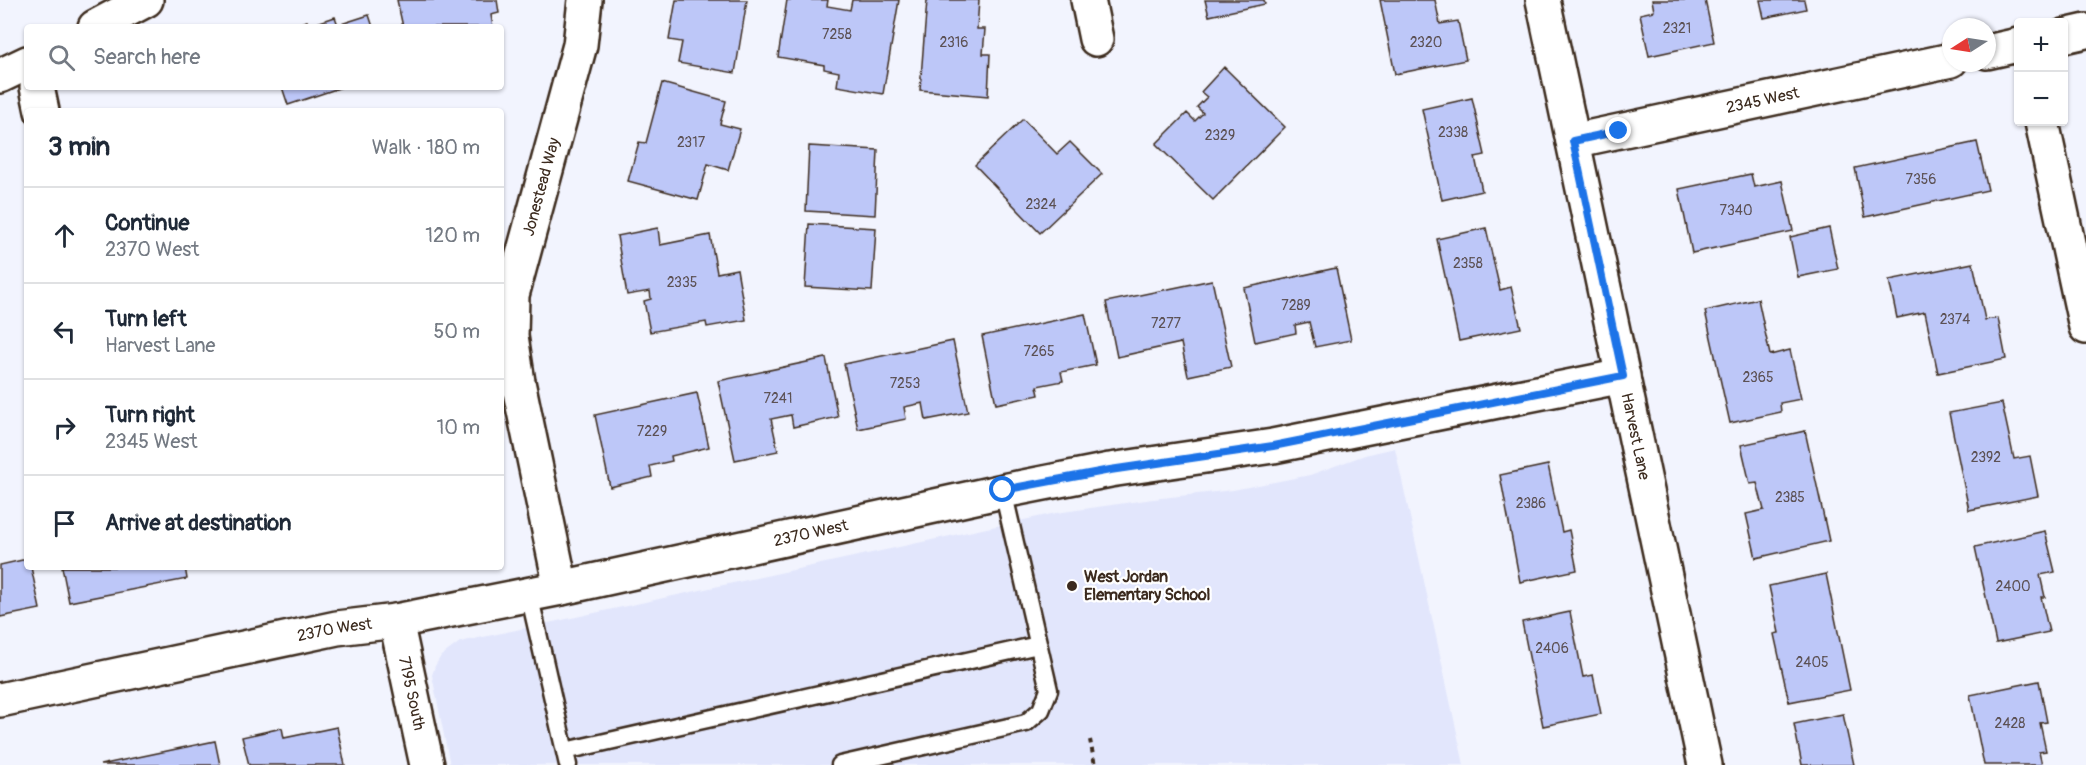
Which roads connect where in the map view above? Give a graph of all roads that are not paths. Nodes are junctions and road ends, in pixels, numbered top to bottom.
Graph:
1 (146, 0) edge
2 (585, 0) edge
3 (1088, 0) edge
4 (1544, 0) edge
5 (101, 24) edge
6 (2086, 31) edge
7 (2068, 35) edge
8 (1096, 39) dead end
9 (2014, 46) edge
10 (1996, 50) edge
11 (1942, 62) edge
12 (24, 64) edge
13 (0, 76) edge
14 (38, 90) edge
15 (41, 108) edge
16 (2043, 126) edge
17 (1573, 141) junction
18 (2086, 327) edge
19 (1623, 376) junction
20 (1003, 490) junction
21 (561, 588) junction
22 (530, 594) junction
23 (396, 621) junction
24 (1038, 645) junction
25 (0, 700) edge
26 (567, 758) edge
27 (427, 765) edge
28 (840, 765) edge
29 (1705, 765) edge

1 - 5 street
2 - 21 street, Jonestead Way
3 - 8 street
4 - 17 street, Harvest Lane
6 - 7 street
9 - 10 street
11 - 17 street, 2345 West
12 - 13 street
14 - 15 street
16 - 18 street
17 - 19 street, Harvest Lane
19 - 20 street, 2370 West
19 - 29 street, Harvest Lane
20 - 21 street, 2370 West
20 - 24 lane
21 - 22 street, 2370 West
22 - 23 street, 2370 West
22 - 26 lane
23 - 25 street, 2370 West
23 - 27 street, 7195 South
24 - 26 lane
24 - 28 lane

